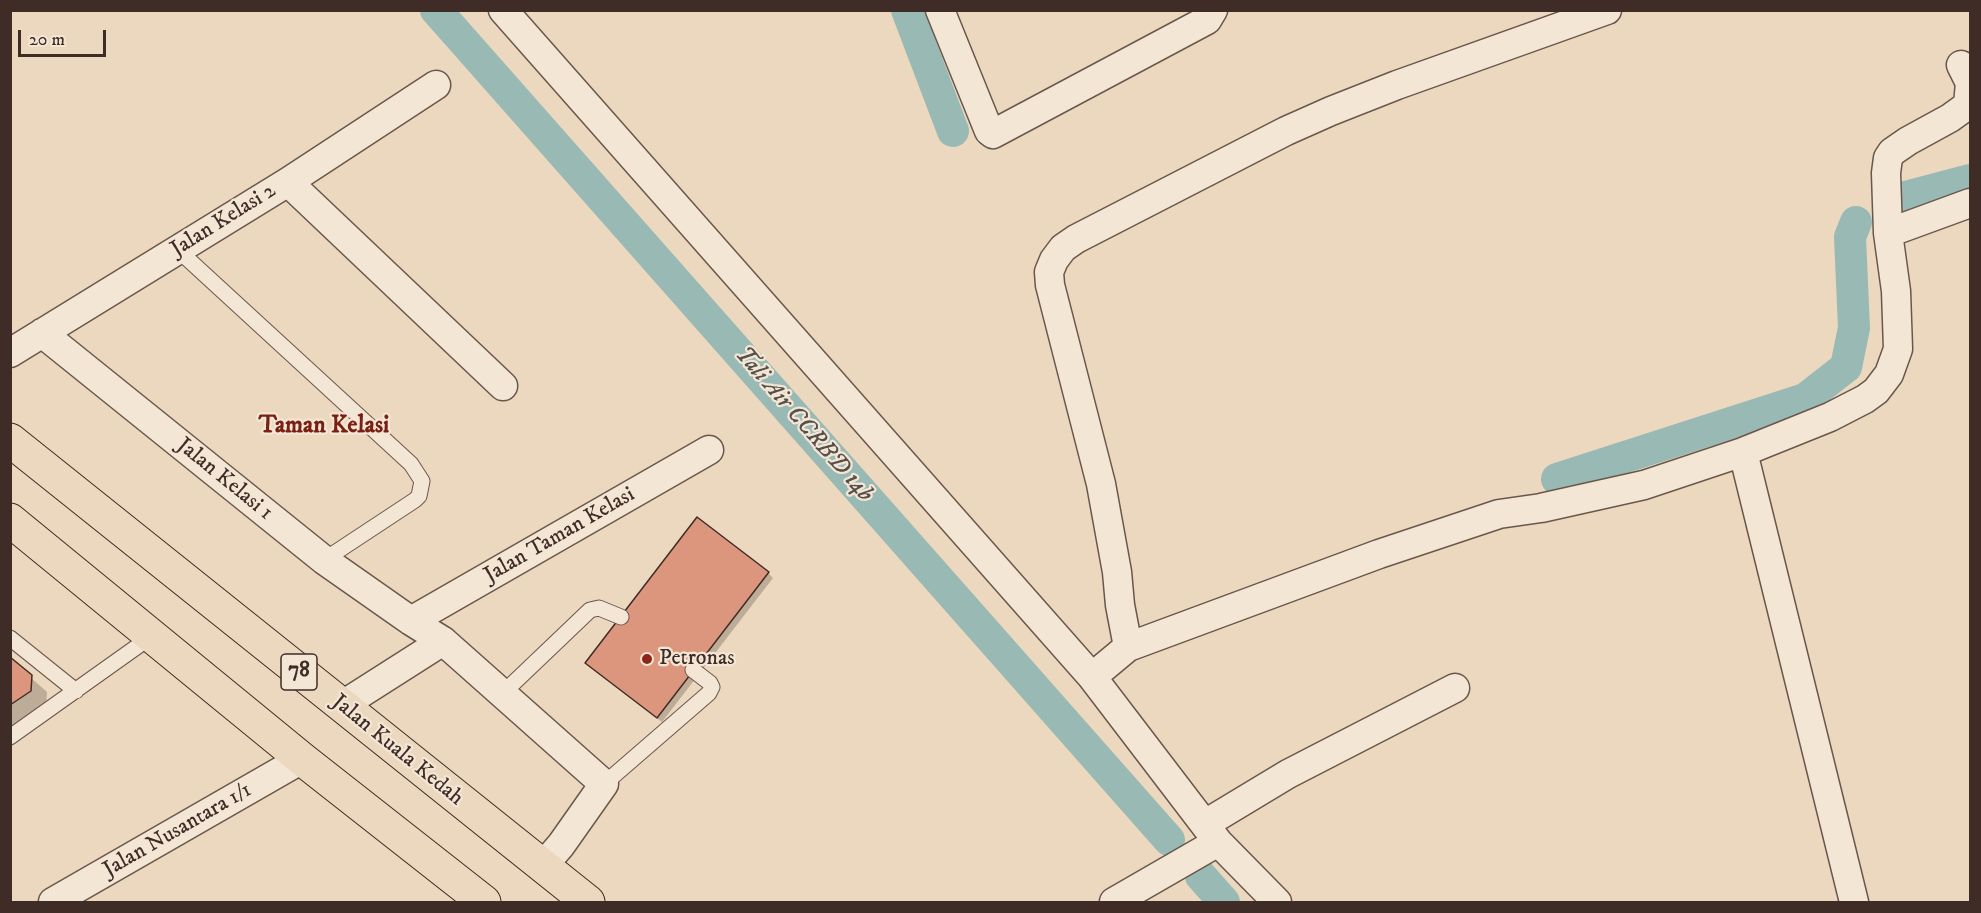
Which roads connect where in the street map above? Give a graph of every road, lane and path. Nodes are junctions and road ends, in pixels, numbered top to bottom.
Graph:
1 (503, 10) edge
2 (940, 10) edge
3 (1213, 10) edge
4 (1607, 10) edge
5 (1961, 65) dead end
6 (436, 85) dead end
7 (288, 182) junction
8 (1971, 203) edge
9 (1888, 233) junction
10 (178, 250) junction
11 (42, 333) junction
12 (10, 353) edge
13 (503, 386) dead end
14 (10, 440) edge
15 (709, 450) dead end
16 (1743, 452) junction
17 (10, 520) edge
18 (324, 560) junction
19 (621, 616) dead end
20 (411, 621) junction
21 (152, 636) junction
22 (10, 638) edge
23 (443, 641) junction
24 (1128, 646) junction
25 (693, 670) dead end
26 (1092, 677) junction
27 (1455, 688) dead end
28 (76, 691) junction
29 (502, 694) junction
30 (341, 706) junction
31 (10, 737) edge
32 (302, 759) junction
33 (604, 784) junction
34 (1212, 833) junction
35 (542, 867) junction
36 (53, 903) edge
37 (484, 903) edge
38 (588, 903) edge
39 (1114, 903) edge
40 (1276, 903) edge
41 (1854, 903) edge

1 - 26 street
2 - 3 street
4 - 24 street
5 - 9 street
6 - 7 street, Jalan Kelasi 2
7 - 10 street, Jalan Kelasi 2
7 - 13 street
8 - 9 street
9 - 16 street
10 - 11 street, Jalan Kelasi 2
10 - 18 lane
11 - 12 street, Jalan Kelasi 2
11 - 18 street, Jalan Kelasi 1
14 - 30 main road, Jalan Kuala Kedah / 78
15 - 20 street, Jalan Taman Kelasi
16 - 24 street
16 - 41 street
17 - 21 main road
18 - 20 street, Jalan Kelasi 1
19 - 29 lane
20 - 23 street, Jalan Kelasi 1
21 - 28 lane
21 - 32 main road
22 - 28 lane
23 - 29 street, Jalan Kelasi 1
23 - 30 street
24 - 26 street
25 - 33 lane
26 - 34 street
27 - 34 street
28 - 31 lane
29 - 33 street, Jalan Kelasi 1
30 - 35 main road, Jalan Kuala Kedah / 78
32 - 36 street, Jalan Nusantara 1/1
32 - 37 main road
33 - 35 street
34 - 39 street
34 - 40 street
35 - 38 main road, Jalan Kuala Kedah / 78

